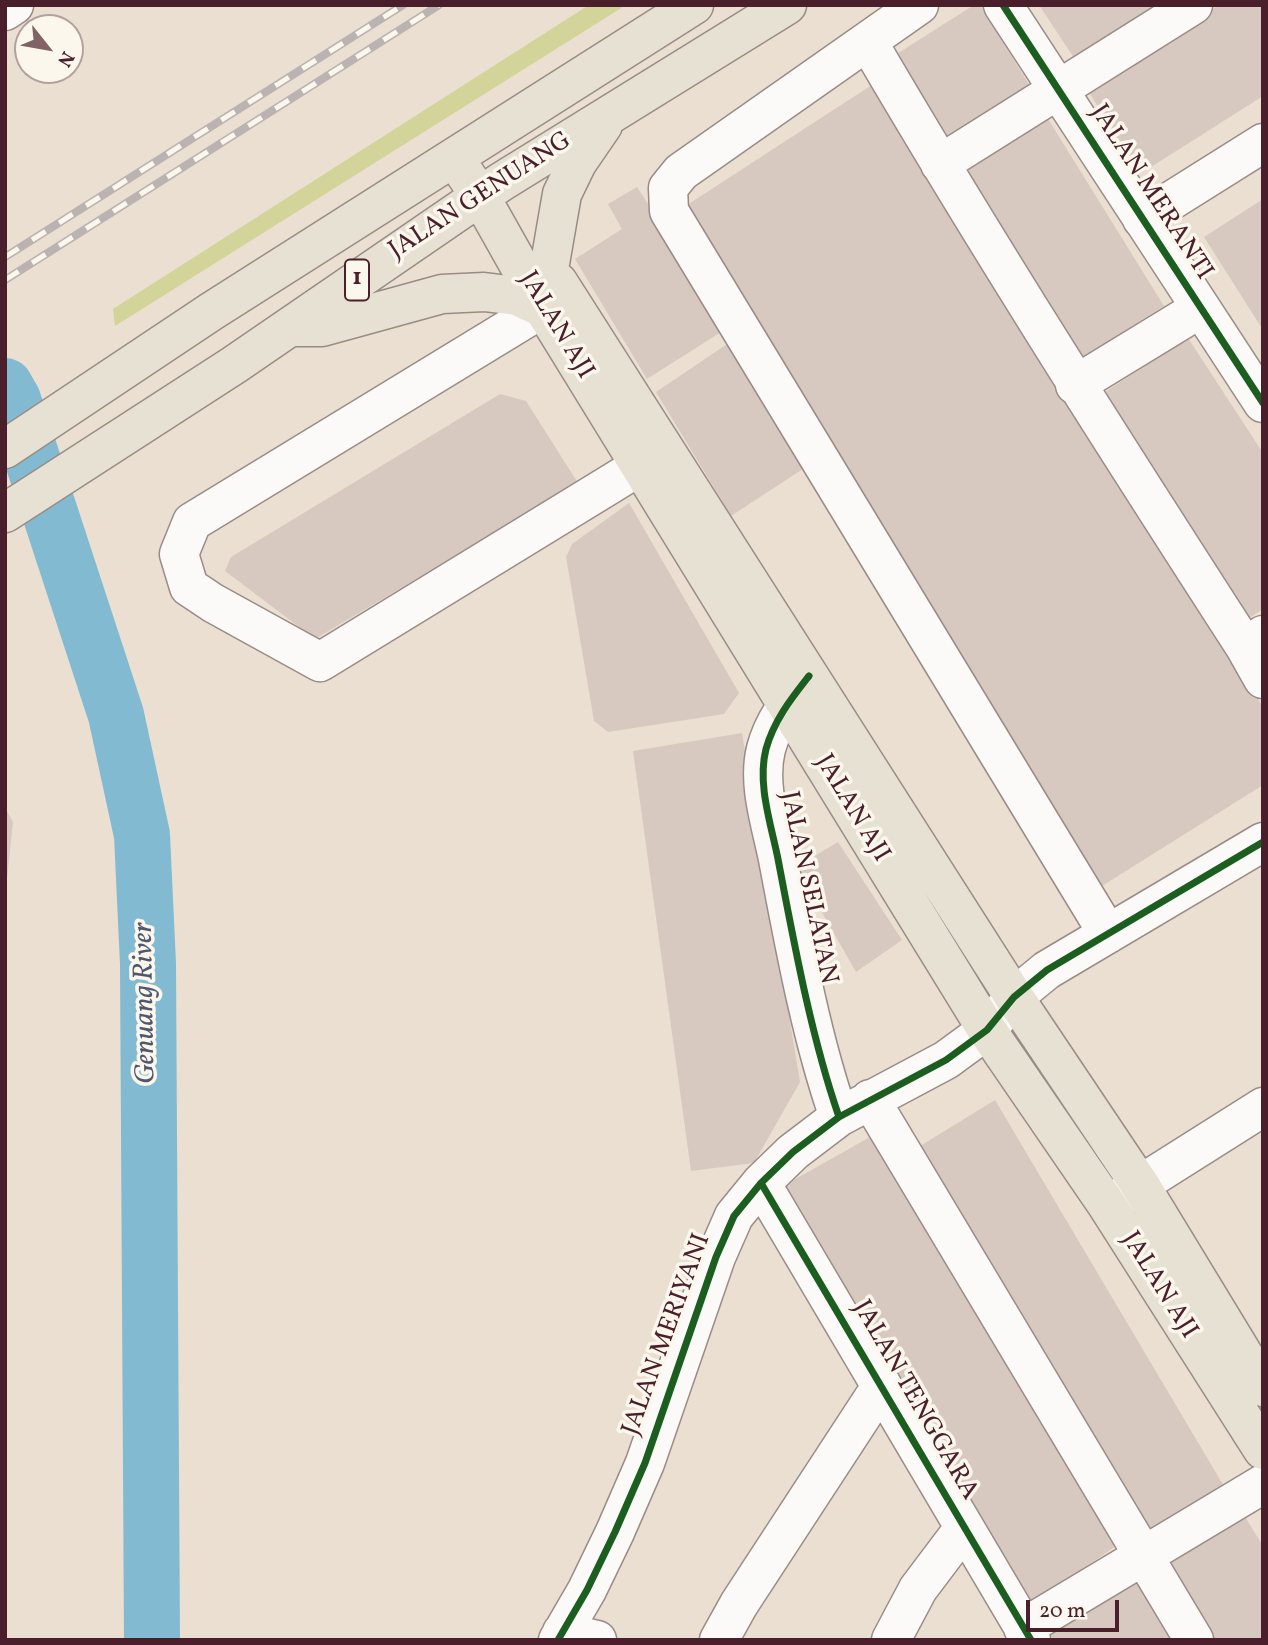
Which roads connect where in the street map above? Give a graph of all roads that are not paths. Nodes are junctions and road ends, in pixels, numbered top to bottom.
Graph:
1 (14, 5) edge
2 (694, 5) edge
3 (787, 5) edge
4 (919, 5) edge
5 (1003, 5) edge
6 (1193, 5) edge
7 (5, 11) edge
8 (868, 42) junction
9 (1058, 91) junction
10 (612, 111) junction
11 (1263, 143) edge
12 (466, 152) junction
13 (940, 164) junction
14 (491, 189) junction
15 (1142, 219) junction
16 (550, 269) junction
17 (543, 308) junction
18 (1201, 308) junction
19 (287, 327) junction
20 (1075, 385) junction
21 (1263, 403) edge
22 (5, 449) edge
23 (640, 466) junction
24 (5, 513) edge
25 (1257, 654) edge
26 (798, 690) junction
27 (1263, 842) edge
28 (1108, 934) junction
29 (1014, 997) junction
30 (987, 1030) junction
31 (1263, 1107) edge
32 (855, 1108) junction
33 (761, 1183) junction
34 (1140, 1185) junction
35 (1107, 1205) junction
36 (882, 1385) junction
37 (1263, 1387) edge
38 (1263, 1450) edge
39 (1257, 1501) edge
40 (964, 1528) junction
41 (1144, 1556) junction
42 (1027, 1634) edge
43 (573, 1637) edge
44 (719, 1640) edge
45 (891, 1640) edge
46 (1194, 1640) edge

1 - 7 street
2 - 12 main road, JALAN GENUANG / 1
3 - 10 main road, JALAN GENUANG / 1
4 - 8 street
5 - 9 street, JALAN MERANTI
6 - 9 street
8 - 13 street
8 - 28 street
9 - 13 street
9 - 15 street, JALAN MERANTI
10 - 14 main road, JALAN GENUANG / 1
10 - 16 main road
11 - 15 street
12 - 14 main road, JALAN AJI
12 - 22 main road, JALAN GENUANG / 1
13 - 20 street
14 - 16 main road, JALAN AJI
14 - 17 main road, JALAN AJI
14 - 19 main road, JALAN GENUANG / 1
15 - 18 street, JALAN MERANTI
16 - 26 main road, JALAN AJI
17 - 19 main road
17 - 23 main road, JALAN AJI
17 - 23 street
18 - 20 street
18 - 21 street, JALAN MERANTI
19 - 24 main road, JALAN GENUANG / 1
20 - 25 street
23 - 26 main road, JALAN AJI
26 - 29 main road, JALAN AJI
26 - 30 main road, JALAN AJI
26 - 32 street, JALAN SELATAN
27 - 28 street, JALAN MERIYANI
28 - 29 street, JALAN MERIYANI
29 - 30 street, JALAN MERIYANI
29 - 34 main road, JALAN AJI
30 - 32 street, JALAN MERIYANI
30 - 35 main road, JALAN AJI
31 - 34 street
32 - 33 street, JALAN MERIYANI
32 - 41 street, JALAN SELATAN
33 - 36 street, JALAN TENGGARA
33 - 43 street, JALAN MERIYANI
34 - 35 street
34 - 37 main road, JALAN AJI
35 - 38 main road, JALAN AJI
36 - 40 street, JALAN TENGGARA
36 - 44 street
39 - 41 street
40 - 42 street, JALAN TENGGARA
40 - 45 street
41 - 42 street
41 - 46 street, JALAN SELATAN

